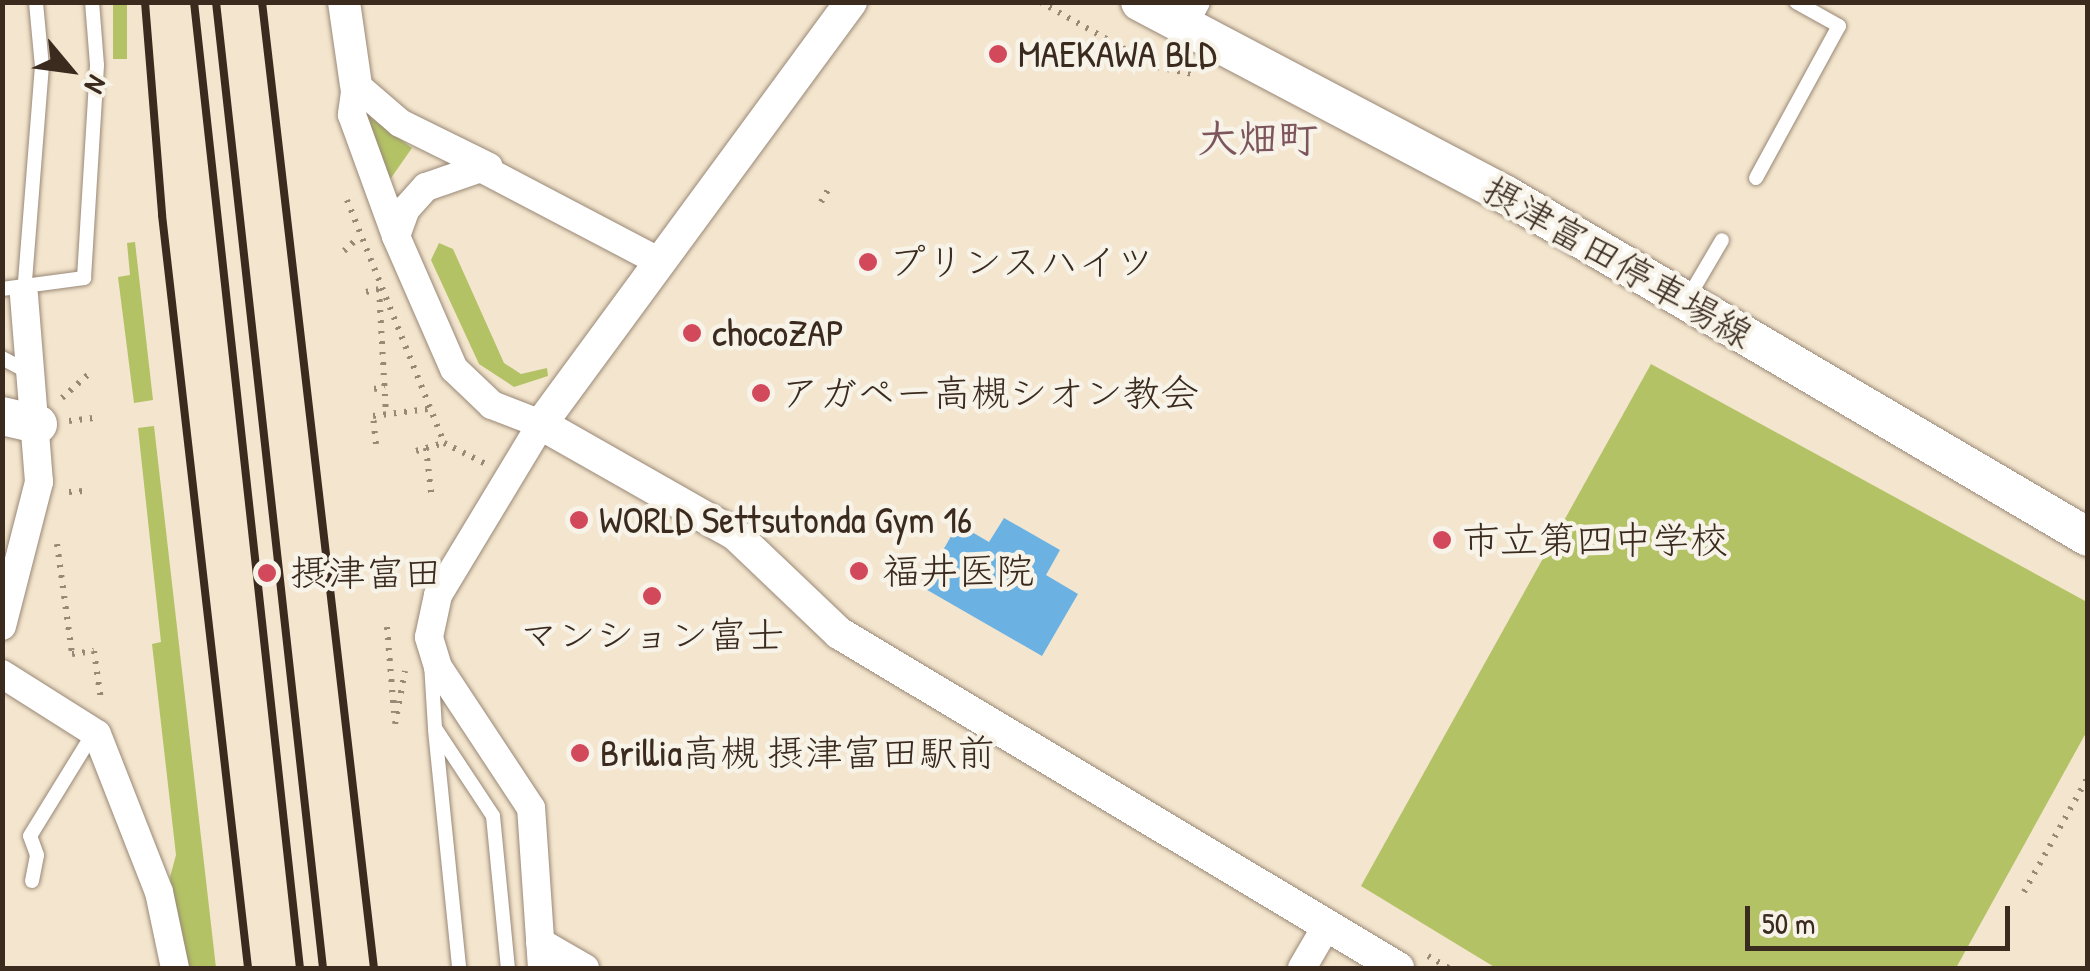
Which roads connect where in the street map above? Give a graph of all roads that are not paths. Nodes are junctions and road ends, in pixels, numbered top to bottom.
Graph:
1 (36, 2) edge
2 (92, 2) edge
3 (344, 2) edge
4 (851, 2) edge
5 (1140, 2) edge
6 (1796, 2) edge
7 (1189, 14) edge
8 (356, 85) junction
9 (495, 170) junction
10 (1756, 178) dead end
11 (396, 236) junction
12 (1722, 240) dead end
13 (660, 262) junction
14 (16, 294) edge
15 (1688, 298) junction
16 (2, 358) edge
17 (32, 374) junction
18 (20, 420) edge
19 (540, 424) junction
20 (2088, 537) edge
21 (2, 626) edge
22 (431, 647) junction
23 (2, 674) edge
24 (435, 728) junction
25 (96, 733) junction
26 (32, 881) dead end
27 (1327, 925) junction
28 (542, 955) edge
29 (175, 968) edge
30 (460, 968) edge
31 (508, 968) edge
32 (585, 968) edge
33 (1302, 968) edge
34 (1398, 968) edge

1 - 14 lane
2 - 14 lane
3 - 8 street
4 - 13 street
5 - 7 main road, 摂津富田停車場線
6 - 10 lane
7 - 15 main road, 摂津富田停車場線
8 - 9 street
8 - 11 street
9 - 11 street
9 - 13 street
11 - 19 street
12 - 15 lane
13 - 19 street
14 - 17 street
15 - 20 main road, 摂津富田停車場線
16 - 17 lane
17 - 18 street
18 - 21 street
19 - 22 street
19 - 27 street
22 - 24 lane
22 - 28 street
23 - 25 street
24 - 30 lane
24 - 31 lane
25 - 26 lane
25 - 29 street
27 - 33 street
27 - 34 street
28 - 32 street

